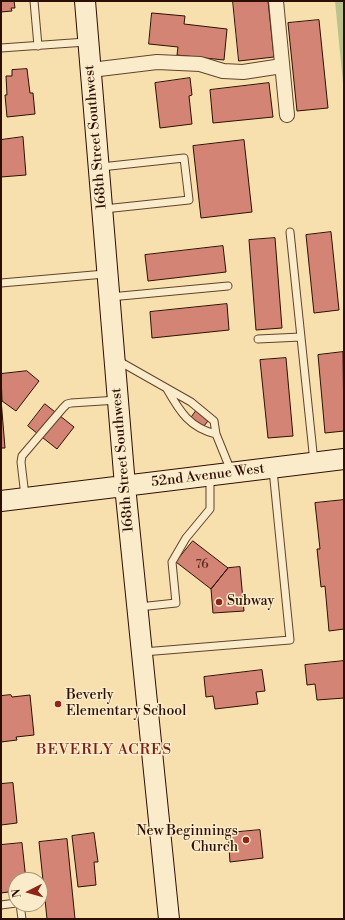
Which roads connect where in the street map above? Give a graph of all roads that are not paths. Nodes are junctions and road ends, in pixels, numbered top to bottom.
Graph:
1 (34, 1) edge
2 (85, 1) edge
3 (276, 1) edge
4 (88, 42) junction
5 (38, 46) junction
6 (1, 48) edge
7 (282, 66) junction
8 (91, 70) junction
9 (287, 115) dead end
10 (99, 167) junction
11 (102, 209) junction
12 (290, 232) dead end
13 (108, 274) junction
14 (1, 283) edge
15 (228, 286) dead end
16 (110, 297) junction
17 (301, 337) junction
18 (258, 339) dead end
19 (114, 358) junction
20 (167, 389) junction
21 (118, 400) junction
22 (216, 434) junction
23 (344, 459) edge
24 (314, 462) junction
25 (273, 468) junction
26 (232, 473) junction
27 (210, 476) junction
28 (125, 486) junction
29 (25, 498) junction
30 (1, 501) edge
31 (137, 608) junction
32 (142, 652) junction
33 (169, 919) edge

1 - 5 lane
2 - 4 main road, 168th Street Southwest
3 - 7 street
4 - 5 lane
4 - 8 main road, 168th Street Southwest
5 - 6 lane
7 - 8 street
7 - 9 street
8 - 10 main road, 168th Street Southwest
10 - 11 main road, 168th Street Southwest
10 - 11 lane
11 - 13 main road, 168th Street Southwest
12 - 17 lane
13 - 14 lane
13 - 16 main road, 168th Street Southwest
15 - 16 lane
16 - 19 main road, 168th Street Southwest
17 - 18 lane
17 - 24 lane
19 - 20 lane
19 - 21 main road, 168th Street Southwest
20 - 22 lane
20 - 22 lane
21 - 28 main road, 168th Street Southwest
21 - 29 lane
22 - 26 lane
23 - 24 main road, 52nd Avenue West
24 - 25 main road, 52nd Avenue West
25 - 26 main road, 52nd Avenue West
25 - 32 lane
26 - 27 main road, 52nd Avenue West
27 - 28 main road, 52nd Avenue West
27 - 31 lane
28 - 29 main road, 52nd Avenue West
28 - 31 main road, 168th Street Southwest
29 - 30 main road, 52nd Avenue West
31 - 32 main road, 168th Street Southwest
32 - 33 main road, 168th Street Southwest

